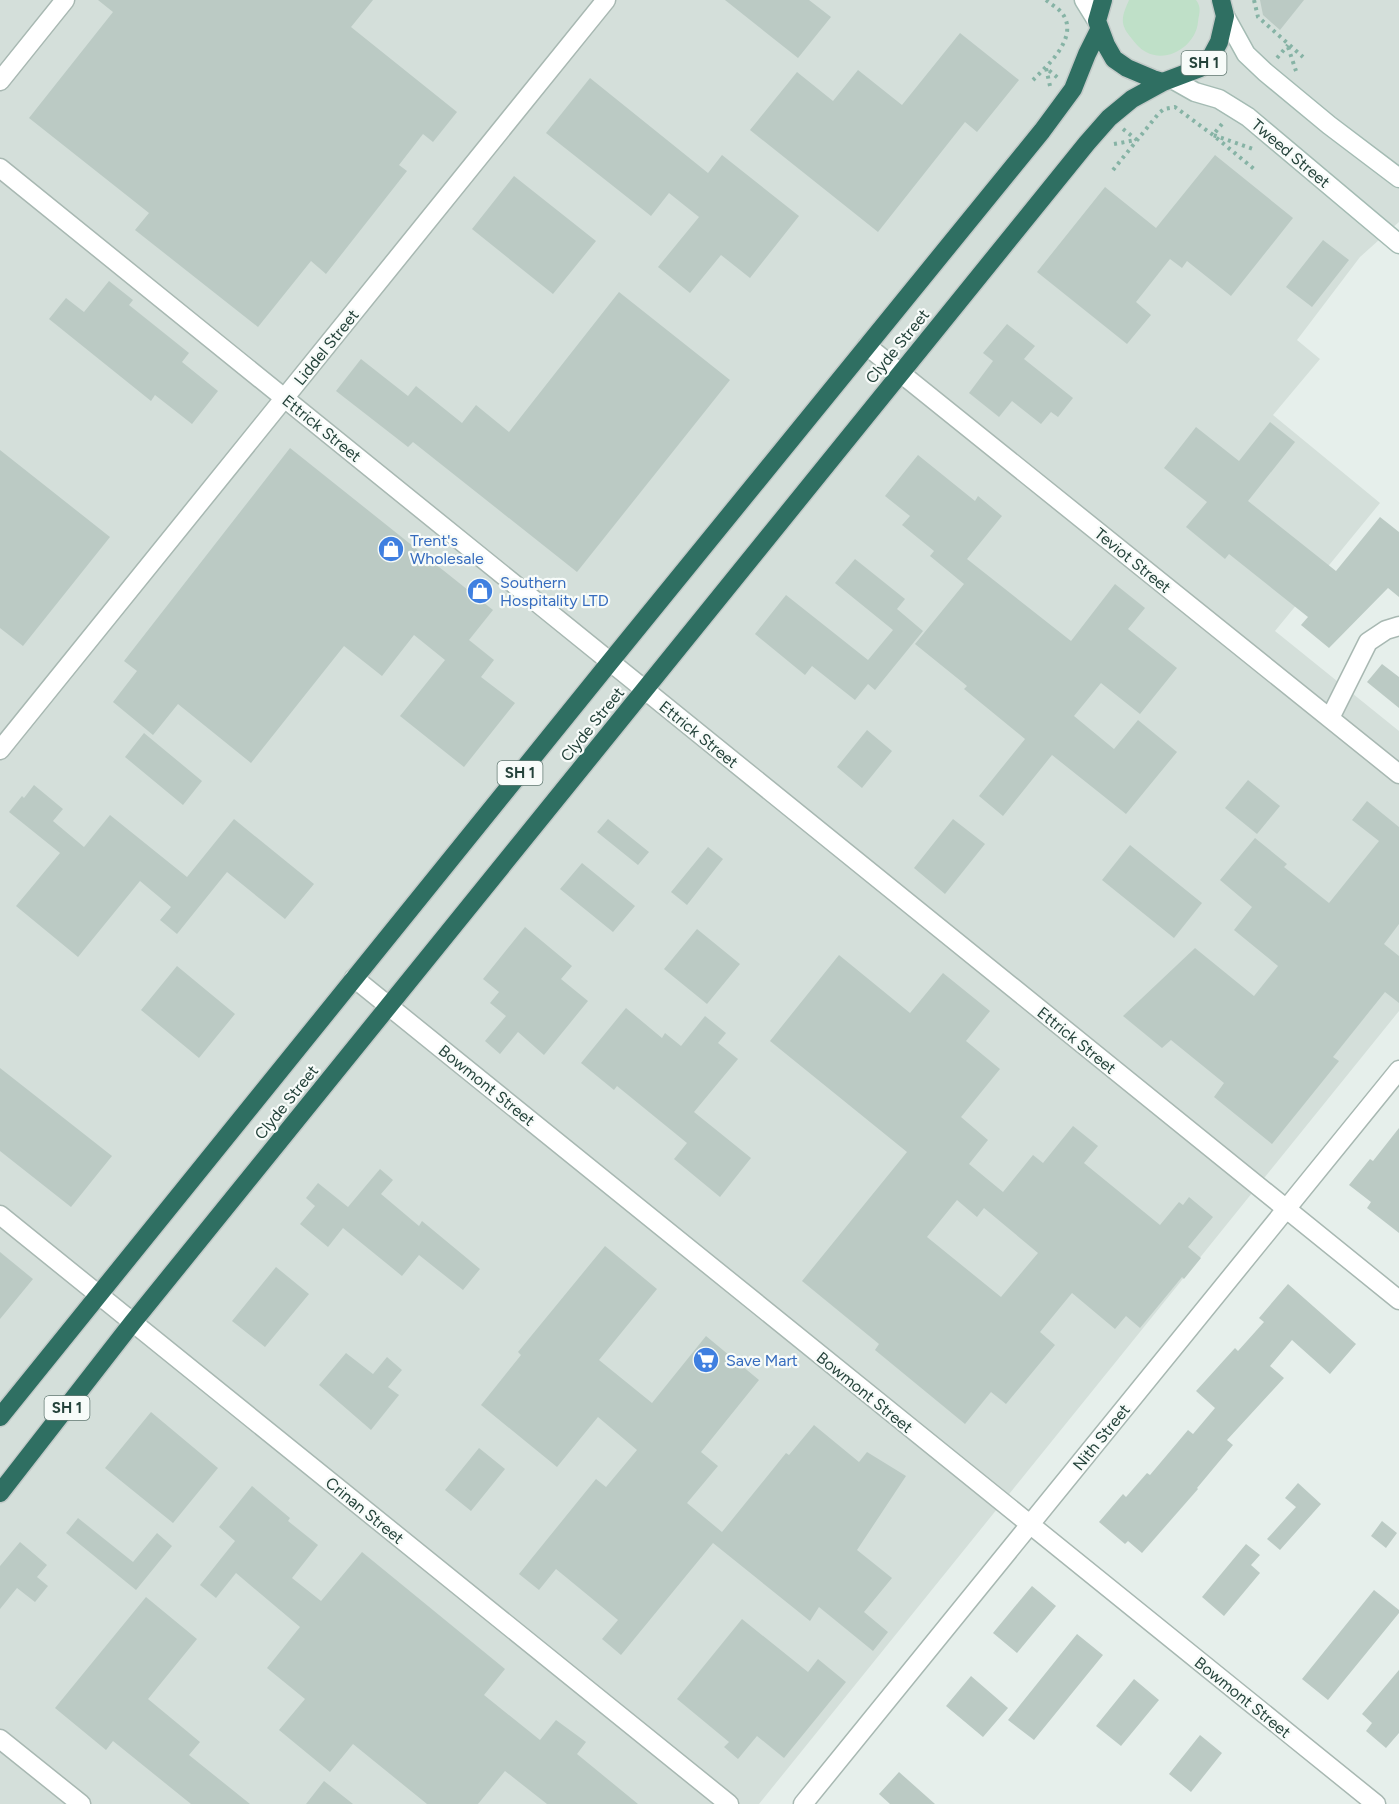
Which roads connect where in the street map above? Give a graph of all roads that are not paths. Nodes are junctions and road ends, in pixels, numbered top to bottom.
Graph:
1 (65, 0) edge
2 (606, 0) edge
3 (1084, 0) edge
4 (1103, 0) edge
5 (1223, 5) edge
6 (1098, 26) junction
7 (1168, 80) junction
8 (0, 81) edge
9 (0, 168) edge
10 (1399, 177) edge
11 (1399, 244) edge
12 (867, 346) junction
13 (901, 373) junction
14 (285, 399) junction
15 (1399, 626) edge
16 (610, 662) junction
17 (645, 690) junction
18 (1330, 718) junction
19 (0, 750) edge
20 (1399, 774) edge
21 (354, 978) junction
22 (389, 1006) junction
23 (1399, 1070) edge
24 (1287, 1209) junction
25 (0, 1215) edge
26 (99, 1295) junction
27 (1399, 1300) edge
28 (133, 1322) junction
29 (0, 1417) edge
30 (0, 1493) edge
31 (1029, 1526) junction
32 (0, 1738) edge
33 (81, 1804) edge
34 (729, 1804) edge
35 (803, 1804) edge
36 (1376, 1804) edge

1 - 8 street
2 - 14 street, Liddel Street
3 - 6 street
4 - 6 highway, Clyde Street / SH 1
5 - 7 highway, Clyde Street / SH 1
5 - 10 street
6 - 7 highway, SH 1
6 - 12 highway, Clyde Street / SH 1
7 - 11 street, Tweed Street
7 - 13 highway, Clyde Street / SH 1
9 - 14 street, Ettrick Street
12 - 13 street, Teviot Street
12 - 16 highway, Clyde Street / SH 1
13 - 17 highway, Clyde Street / SH 1
13 - 18 street, Teviot Street
14 - 16 street, Ettrick Street
14 - 19 street, Liddel Street
15 - 18 street
16 - 17 street, Ettrick Street
16 - 21 highway, Clyde Street / SH 1
17 - 22 highway, Clyde Street / SH 1
17 - 24 street, Ettrick Street
18 - 20 street, Teviot Street
21 - 22 street, Bowmont Street
21 - 26 highway, Clyde Street / SH 1
22 - 28 highway, Clyde Street / SH 1
22 - 31 street, Bowmont Street
23 - 24 street, Nith Street
24 - 27 street, Ettrick Street
24 - 31 street, Nith Street
25 - 26 street, Crinan Street
26 - 28 street, Crinan Street
26 - 29 highway, Clyde Street / SH 1
28 - 30 highway, Clyde Street / SH 1
28 - 34 street, Crinan Street
31 - 35 street, Nith Street
31 - 36 street, Bowmont Street
32 - 33 street

